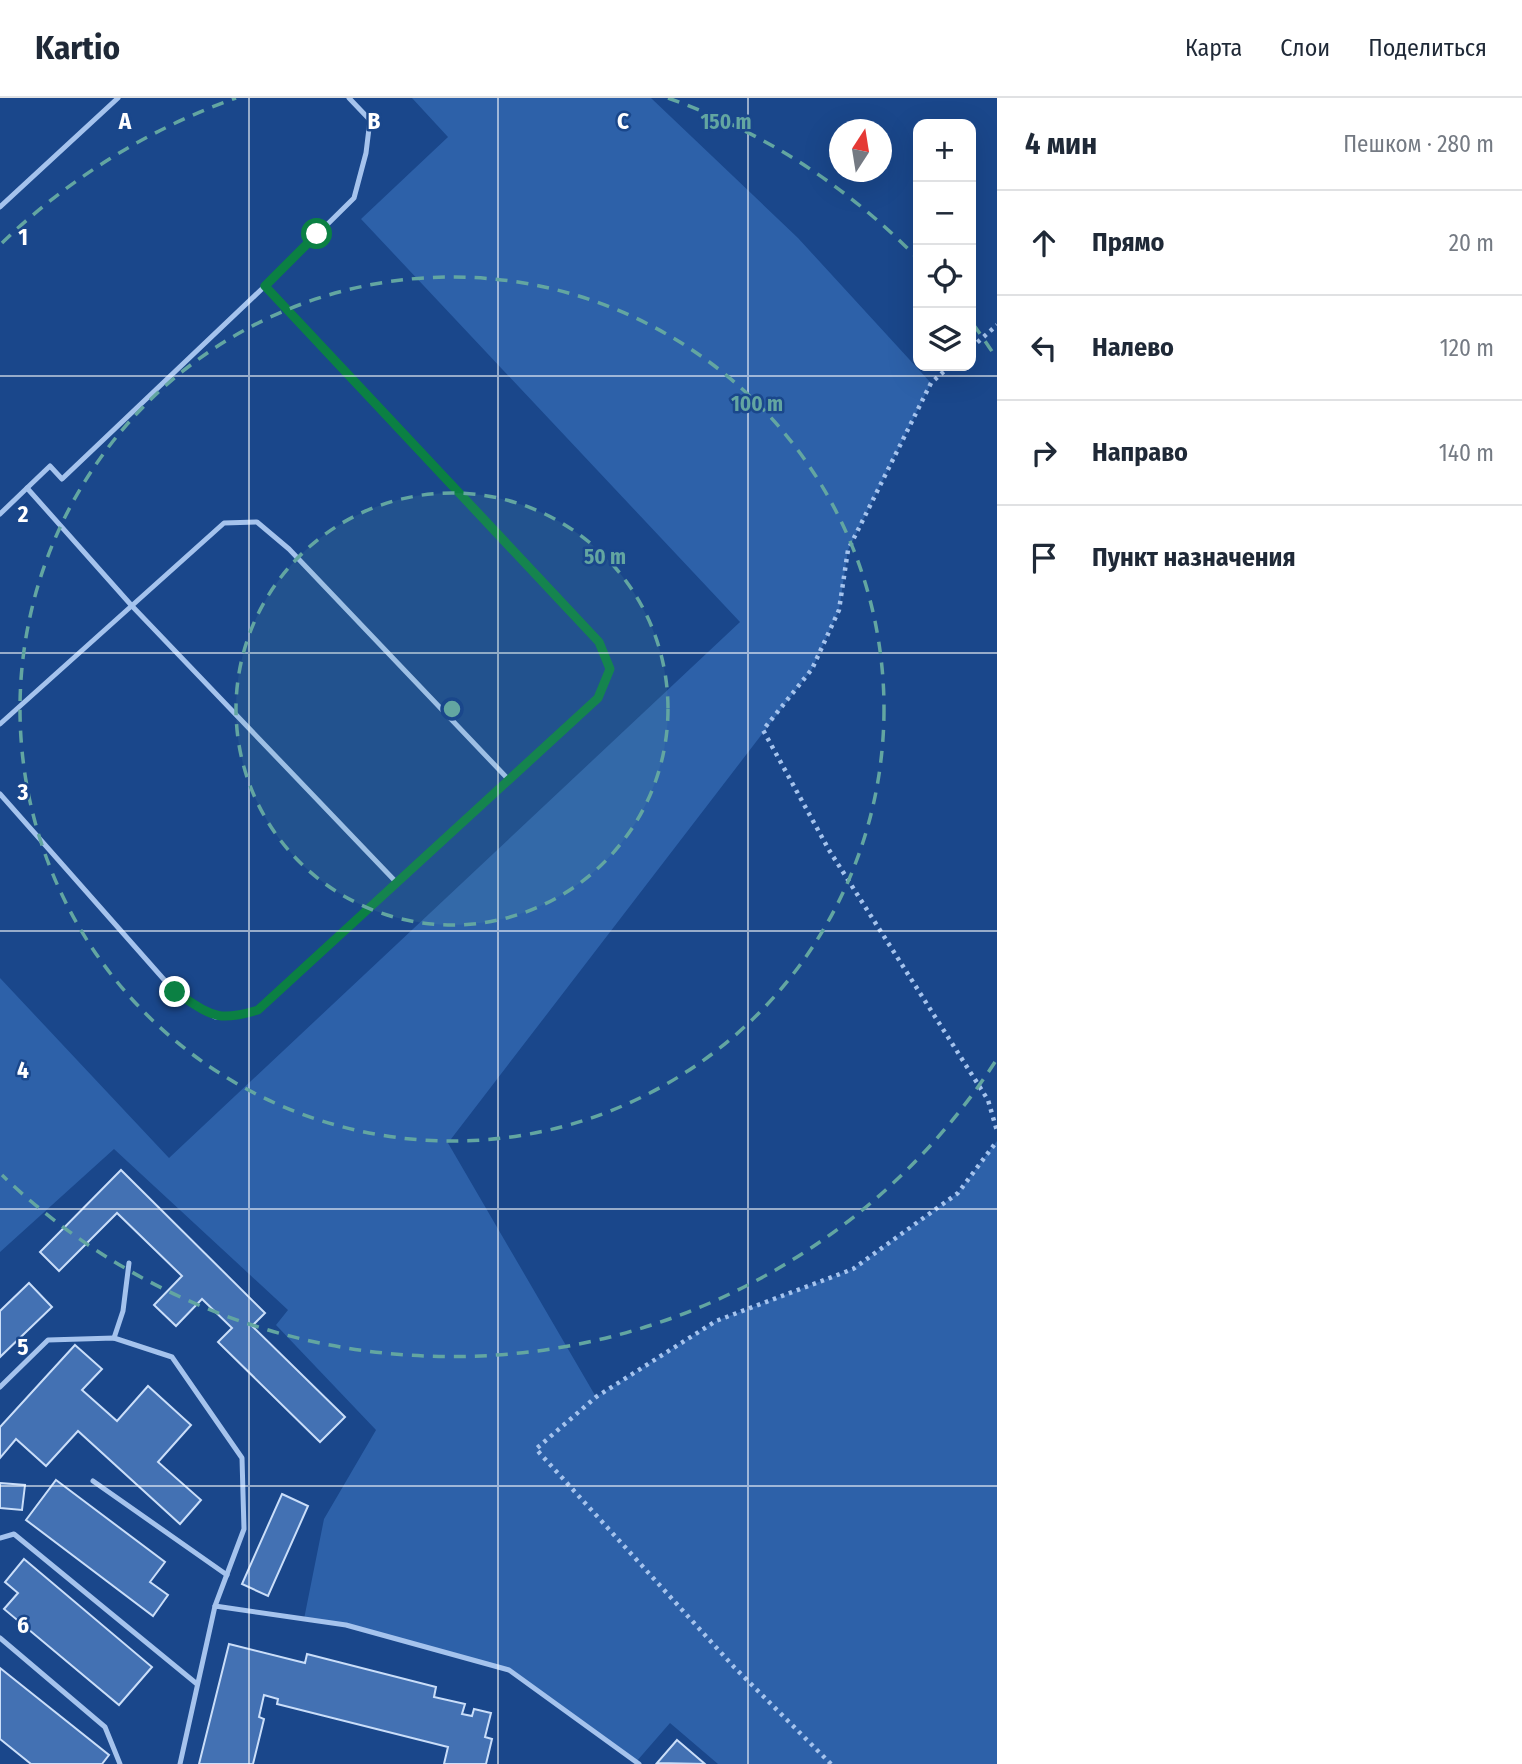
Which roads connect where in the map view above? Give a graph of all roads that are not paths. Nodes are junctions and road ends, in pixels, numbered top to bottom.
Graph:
1 (118, 98) edge
2 (349, 98) edge
3 (0, 207) edge
4 (265, 286) junction
5 (27, 488) junction
6 (0, 514) edge
7 (132, 606) junction
8 (0, 724) edge
9 (509, 780) junction
10 (0, 794) edge
11 (397, 883) junction
12 (129, 1263) dead end
13 (114, 1338) junction
14 (0, 1387) edge
15 (93, 1481) dead end
16 (0, 1538) edge
17 (227, 1575) junction
18 (215, 1606) junction
19 (0, 1637) edge
20 (197, 1684) junction
21 (120, 1764) edge
22 (180, 1764) edge
23 (639, 1764) edge

1 - 3 lane
2 - 4 lane
4 - 5 lane
4 - 9 lane
5 - 6 lane
5 - 7 lane
7 - 8 lane
7 - 9 lane
7 - 11 lane
9 - 11 lane
10 - 11 lane
12 - 13 lane
13 - 14 lane
13 - 17 lane
15 - 17 lane
16 - 20 lane
17 - 18 lane
18 - 20 lane
18 - 23 lane
19 - 21 lane
20 - 22 lane

